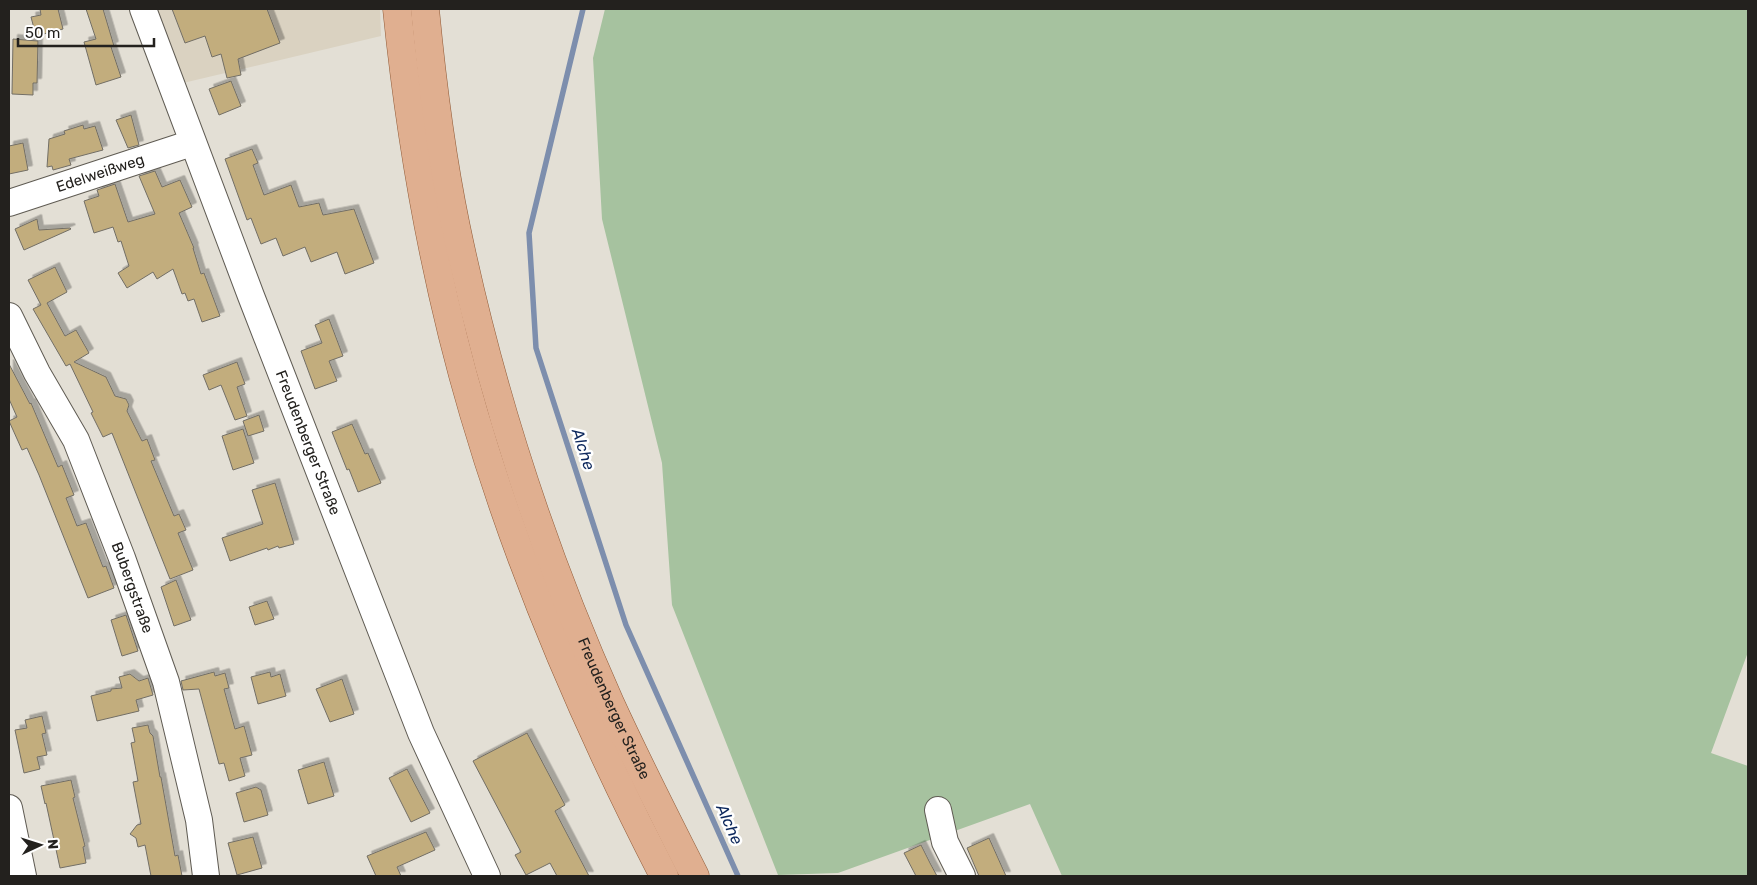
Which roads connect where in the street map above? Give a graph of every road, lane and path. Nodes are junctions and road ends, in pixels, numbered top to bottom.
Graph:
1 (143, 9) edge
2 (397, 9) edge
3 (425, 9) edge
4 (192, 143) junction
5 (9, 203) edge
6 (9, 316) edge
7 (9, 808) edge
8 (938, 810) dead end
9 (482, 875) edge
10 (23, 876) edge
11 (206, 876) edge
12 (664, 876) edge
13 (695, 876) edge
14 (962, 876) edge

1 - 4 street, Freudenberger Straße
2 - 12 main road, Freudenberger Straße
3 - 13 main road, Freudenberger Straße
4 - 5 street, Edelweißweg
4 - 9 street, Freudenberger Straße
6 - 11 street, Bubergstraße
7 - 10 street
8 - 14 street

